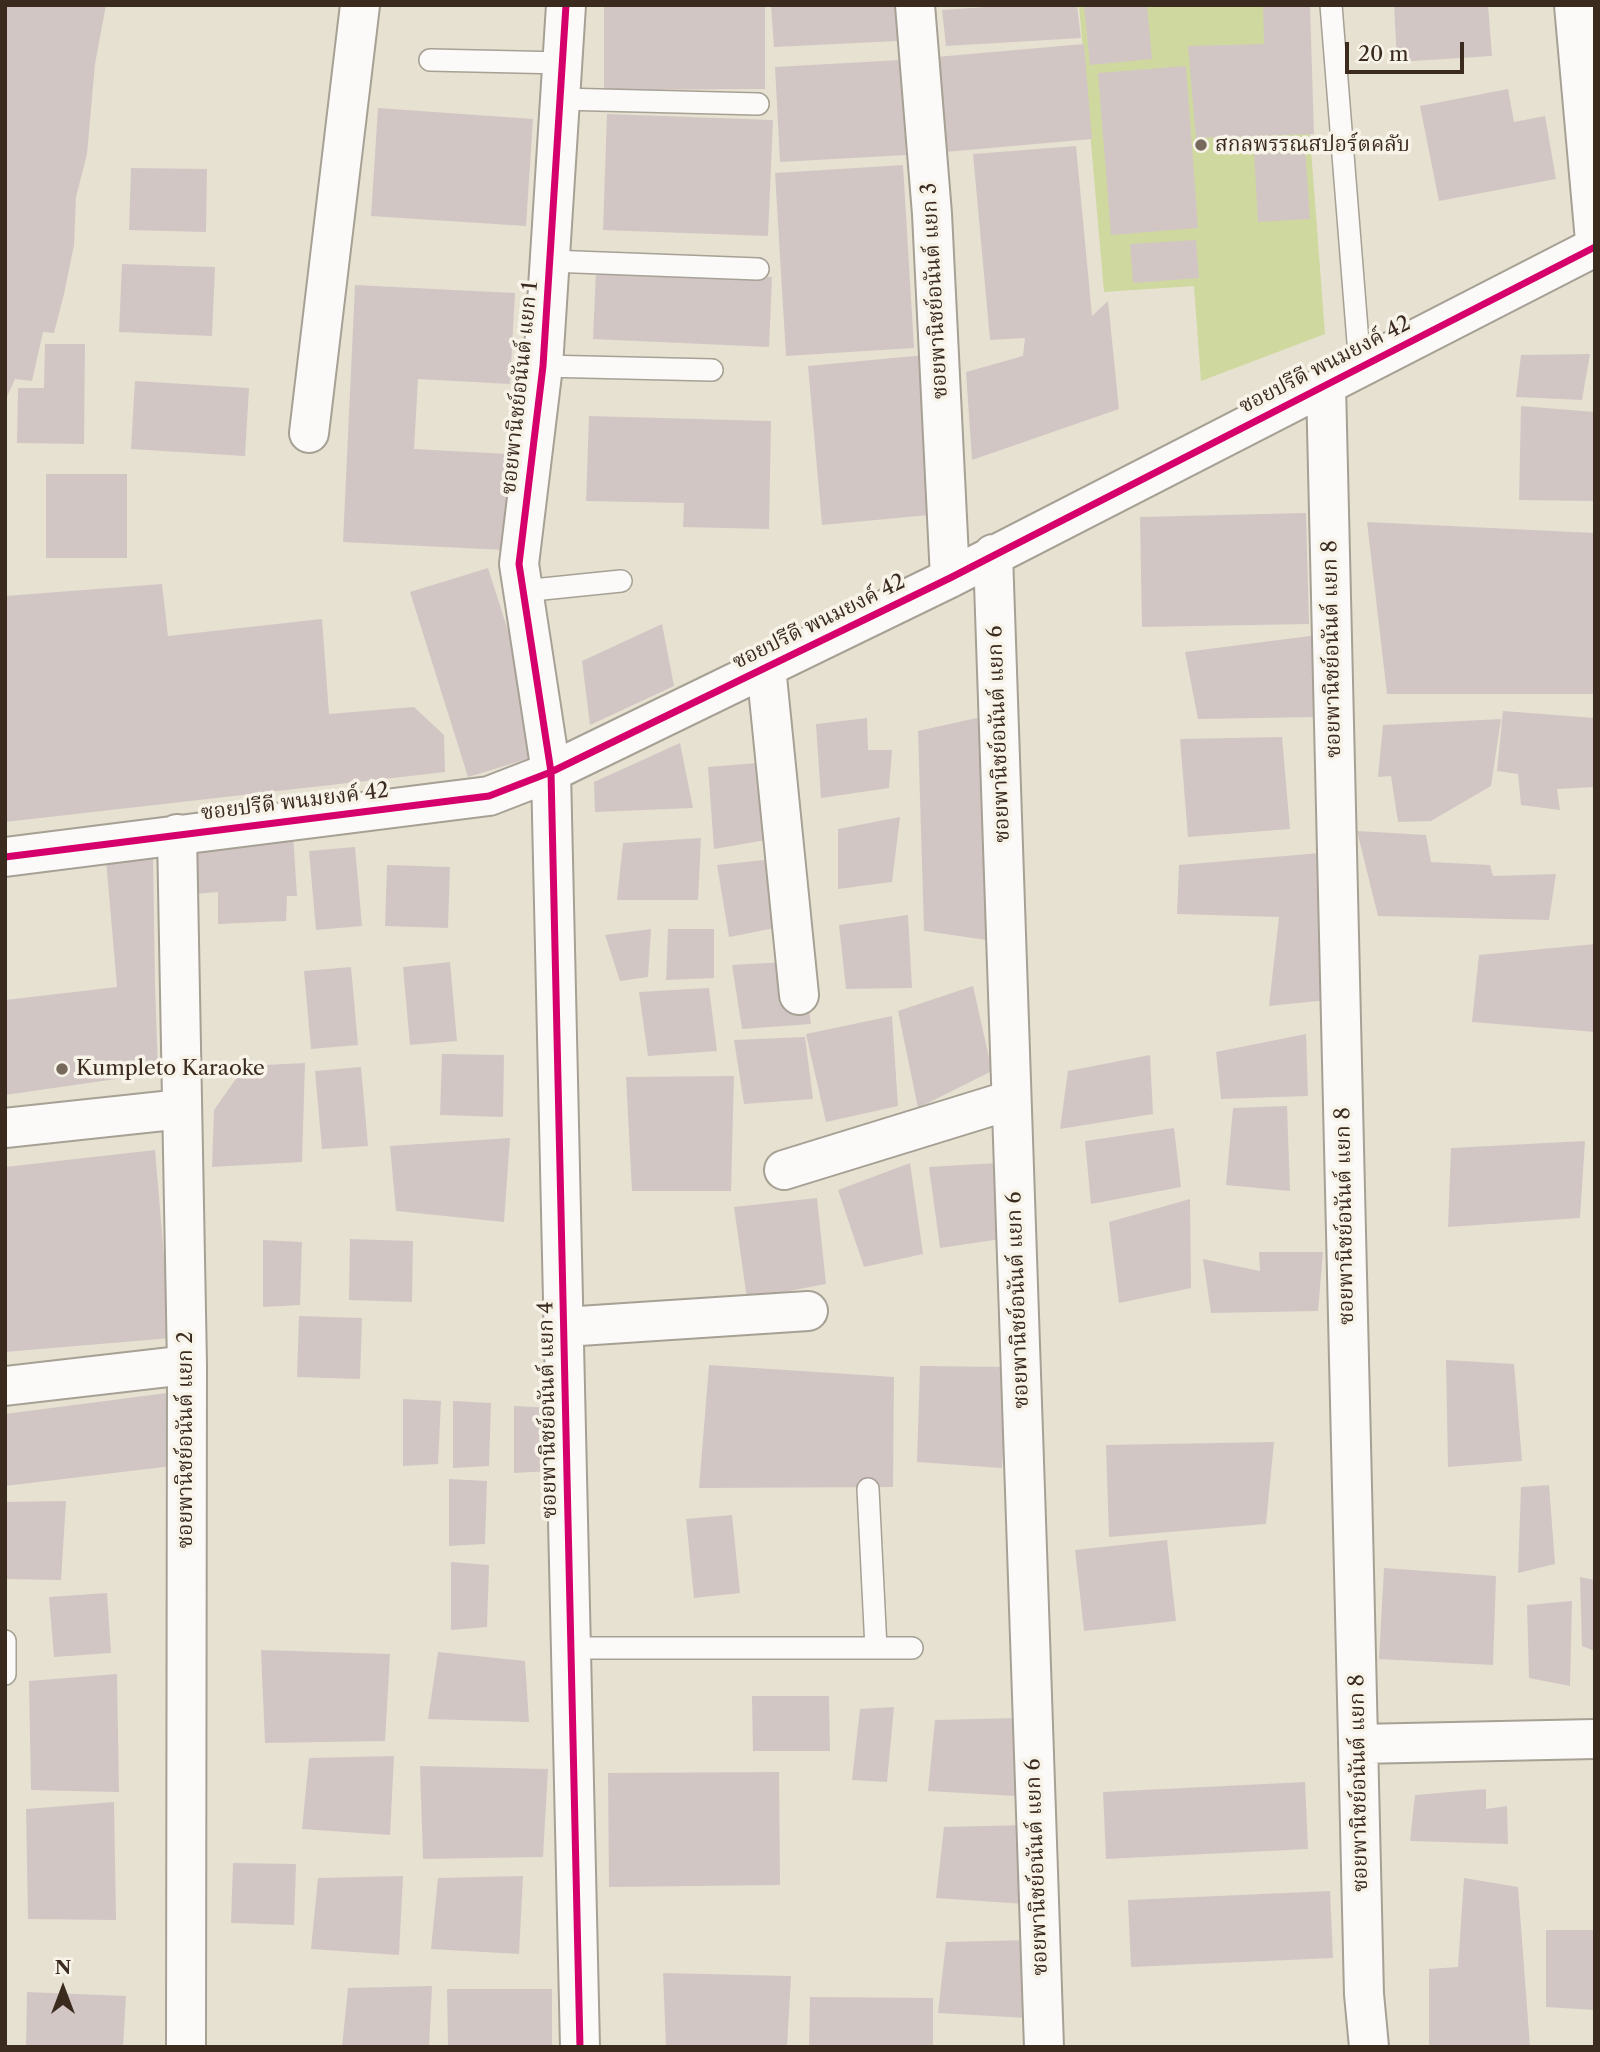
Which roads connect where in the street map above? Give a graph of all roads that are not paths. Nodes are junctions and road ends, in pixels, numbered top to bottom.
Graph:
1 (360, 5) edge
2 (566, 5) edge
3 (915, 5) edge
4 (1331, 5) edge
5 (1574, 5) edge
6 (430, 60) dead end
7 (561, 81) junction
8 (758, 104) dead end
9 (1595, 241) edge
10 (1595, 247) edge
11 (550, 261) junction
12 (758, 270) dead end
13 (543, 366) junction
14 (1360, 367) junction
15 (712, 370) dead end
16 (1326, 385) junction
17 (309, 433) dead end
18 (993, 554) junction
19 (950, 578) junction
20 (621, 581) dead end
21 (523, 591) junction
22 (766, 667) junction
23 (551, 772) junction
24 (177, 834) junction
25 (5, 858) edge
26 (799, 995) dead end
27 (1011, 1100) junction
28 (183, 1109) junction
29 (5, 1128) edge
30 (784, 1170) dead end
31 (808, 1311) dead end
32 (564, 1327) junction
33 (187, 1365) junction
34 (5, 1386) edge
35 (869, 1489) dead end
36 (5, 1642) edge
37 (571, 1648) junction
38 (876, 1648) junction
39 (912, 1648) dead end
40 (5, 1674) edge
41 (1595, 1739) edge
42 (1358, 1744) junction
43 (186, 2047) edge
44 (580, 2047) edge
45 (1044, 2047) edge
46 (1369, 2047) edge

1 - 17 street
2 - 7 street, ซอยพานิชย์อนันต์ แยก 1
3 - 19 street, ซอยพานิชย์อนันต์ แยก 3
4 - 14 lane
5 - 9 street
6 - 7 lane
7 - 8 lane
7 - 11 street, ซอยพานิชย์อนันต์ แยก 1
10 - 14 street, ซอยปรีดี พนมยงค์ 42
11 - 12 lane
11 - 13 street, ซอยพานิชย์อนันต์ แยก 1
13 - 15 lane
13 - 21 street, ซอยพานิชย์อนันต์ แยก 1
14 - 16 street, ซอยปรีดี พนมยงค์ 42
16 - 18 street, ซอยปรีดี พนมยงค์ 42
16 - 42 street, ซอยพานิชย์อนันต์ แยก 8
18 - 19 street, ซอยปรีดี พนมยงค์ 42
18 - 27 street, ซอยพานิชย์อนันต์ แยก 6
19 - 22 street, ซอยปรีดี พนมยงค์ 42
20 - 21 lane
21 - 23 street, ซอยพานิชย์อนันต์ แยก 1
22 - 23 street, ซอยปรีดี พนมยงค์ 42
22 - 26 street
23 - 24 street, ซอยปรีดี พนมยงค์ 42
23 - 32 street, ซอยพานิชย์อนันต์ แยก 4
24 - 25 street, ซอยปรีดี พนมยงค์ 42
24 - 28 street, ซอยพานิชย์อนันต์ แยก 2
27 - 30 street
27 - 45 street, ซอยพานิชย์อนันต์ แยก 6
28 - 29 street
28 - 33 street, ซอยพานิชย์อนันต์ แยก 2
31 - 32 street
32 - 37 street, ซอยพานิชย์อนันต์ แยก 4
33 - 34 street
33 - 43 street, ซอยพานิชย์อนันต์ แยก 2
35 - 38 lane
36 - 40 lane
37 - 38 lane
37 - 44 street, ซอยพานิชย์อนันต์ แยก 4
38 - 39 lane
41 - 42 street
42 - 46 street, ซอยพานิชย์อนันต์ แยก 8

